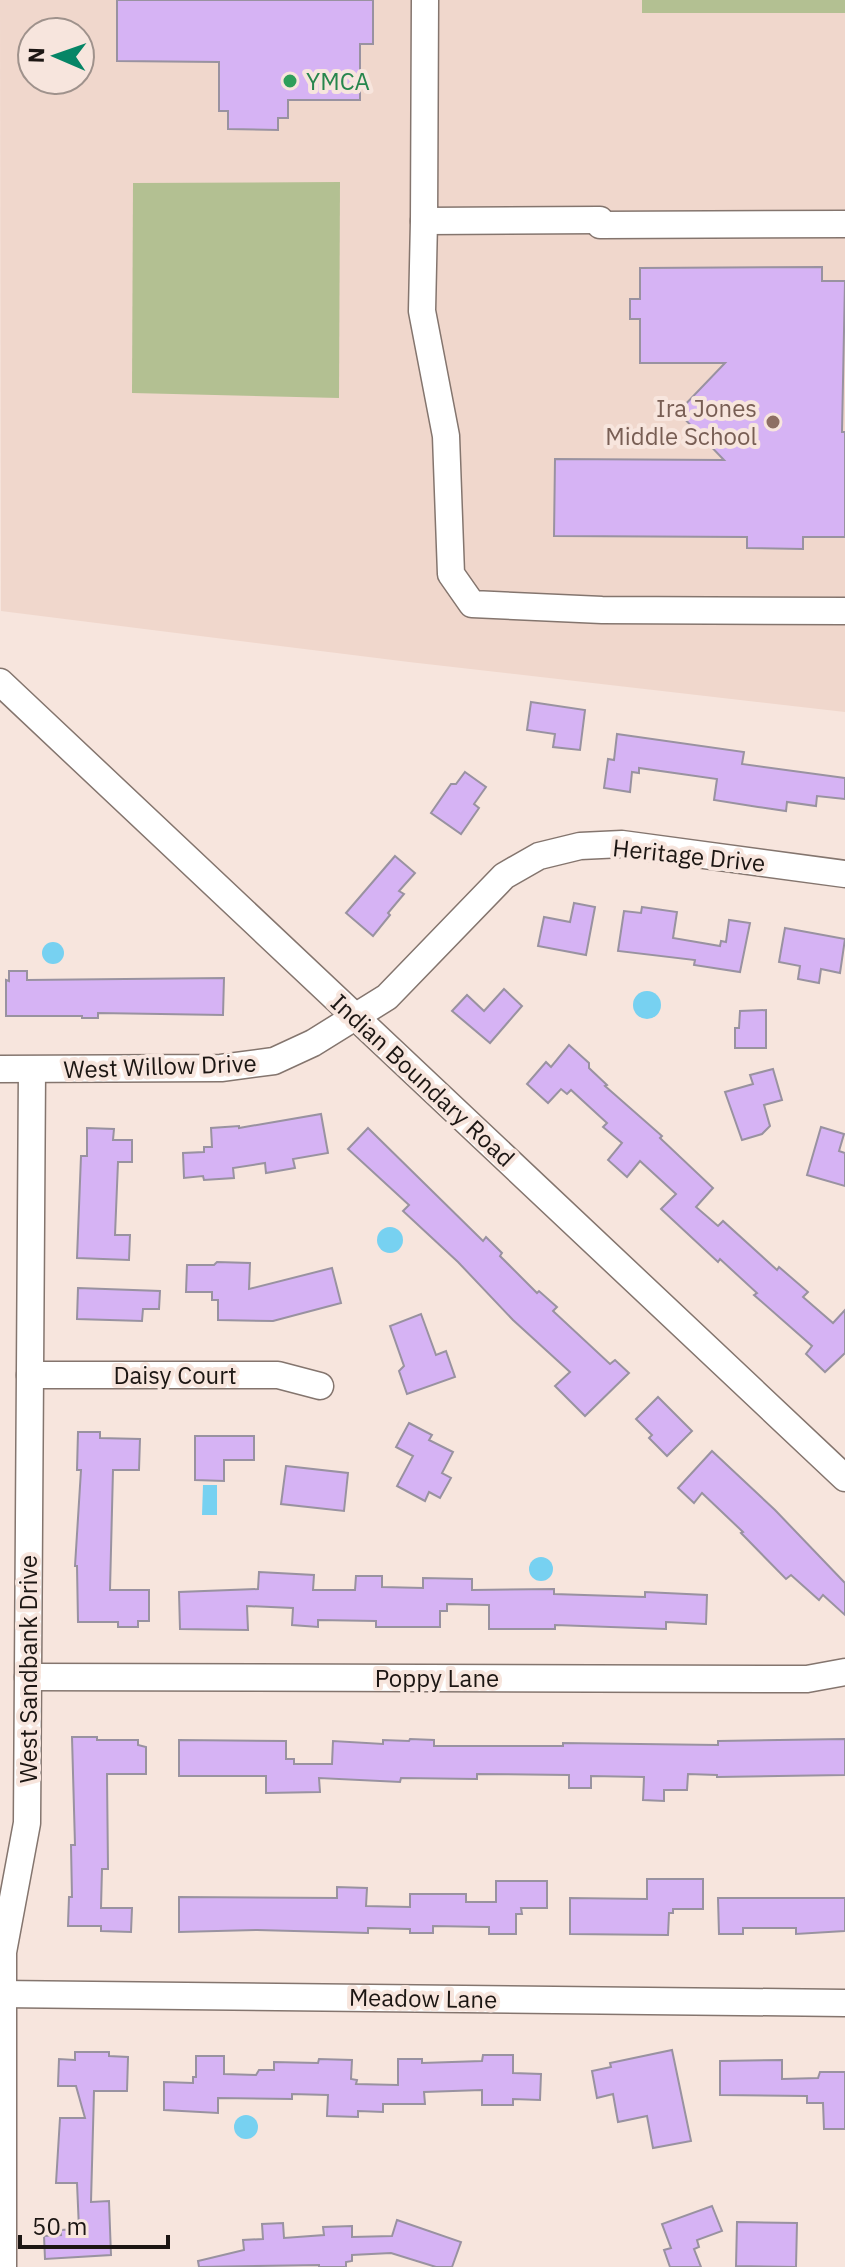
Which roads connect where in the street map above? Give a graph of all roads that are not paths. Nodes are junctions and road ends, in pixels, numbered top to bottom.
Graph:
1 (425, 0) edge
2 (424, 221) junction
3 (845, 224) edge
4 (845, 611) edge
5 (0, 682) edge
6 (845, 874) edge
7 (357, 1018) junction
8 (0, 1069) edge
9 (32, 1070) junction
10 (30, 1375) junction
11 (320, 1386) dead end
12 (845, 1478) edge
13 (845, 1672) edge
14 (28, 1677) junction
15 (2, 1994) edge
16 (845, 2003) edge
17 (3, 2267) edge

1 - 2 street
2 - 3 street
2 - 4 street
5 - 7 street, Indian Boundary Road
6 - 7 street, Heritage Drive
7 - 9 street, West Willow Drive
7 - 12 street, Indian Boundary Road
8 - 9 street, West Willow Drive
9 - 10 street, West Sandbank Drive
10 - 11 street, Daisy Court
10 - 14 street, West Sandbank Drive
13 - 14 street, Poppy Lane
14 - 15 street, West Sandbank Drive
15 - 16 street, Meadow Lane
15 - 17 street, West Sandbank Drive

